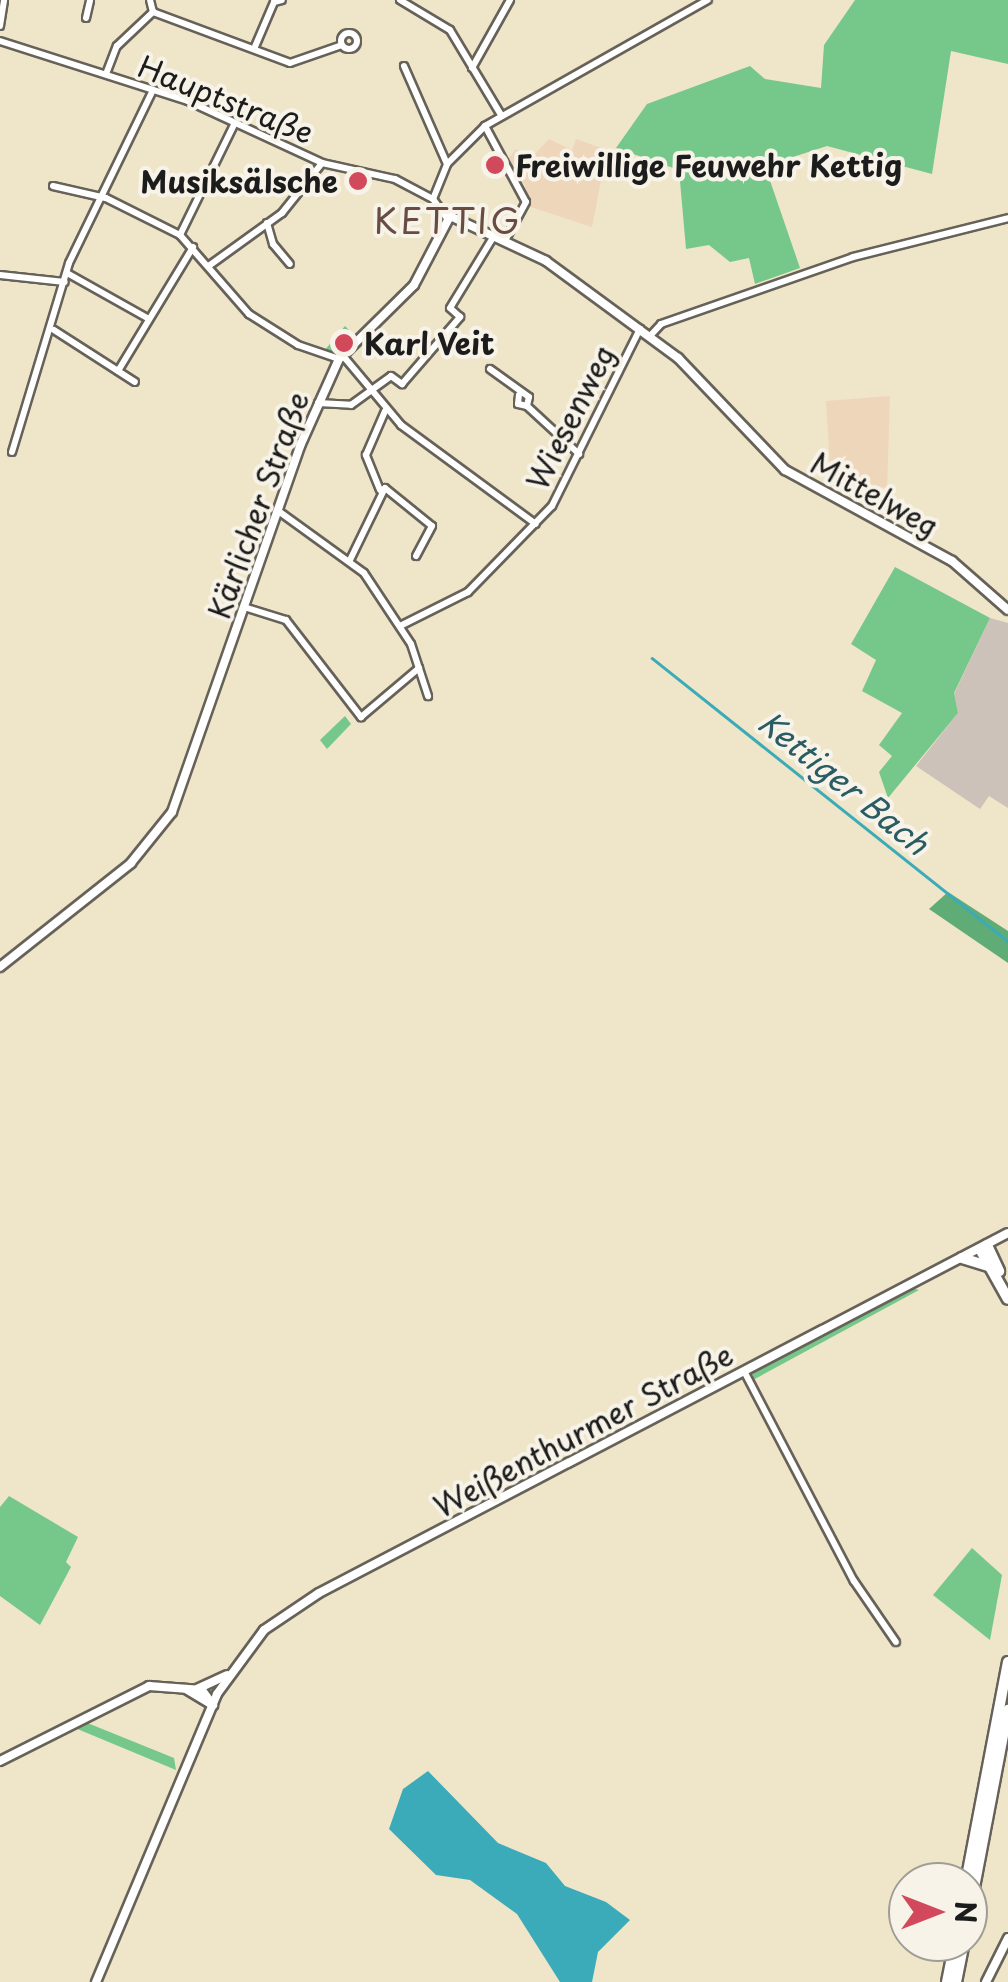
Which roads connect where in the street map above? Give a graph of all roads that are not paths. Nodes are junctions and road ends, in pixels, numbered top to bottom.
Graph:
1 (4, 0) edge
2 (90, 0) edge
3 (150, 0) edge
4 (282, 0) edge
5 (400, 0) edge
6 (510, 0) edge
7 (708, 0) edge
8 (154, 12) junction
9 (86, 18) dead end
10 (0, 26) edge
11 (0, 41) edge
12 (342, 45) dead end
13 (254, 49) junction
14 (404, 66) dead end
15 (472, 68) junction
16 (108, 76) junction
17 (153, 90) junction
18 (501, 115) junction
19 (234, 124) junction
20 (485, 126) junction
21 (322, 162) junction
22 (447, 164) junction
23 (53, 186) dead end
24 (106, 198) junction
25 (433, 199) junction
26 (447, 218) junction
27 (1008, 218) edge
28 (267, 223) junction
29 (180, 235) junction
30 (494, 235) junction
31 (506, 239) junction
32 (193, 247) junction
33 (290, 264) dead end
34 (210, 265) junction
35 (0, 275) edge
36 (66, 277) junction
37 (149, 320) junction
38 (54, 330) junction
39 (640, 330) junction
40 (650, 336) junction
41 (341, 358) junction
42 (490, 369) dead end
43 (118, 371) junction
44 (135, 382) dead end
45 (376, 392) junction
46 (318, 403) junction
47 (386, 411) junction
48 (12, 452) dead end
49 (579, 454) junction
50 (380, 490) junction
51 (277, 510) junction
52 (536, 524) junction
53 (416, 556) dead end
54 (350, 560) junction
55 (244, 607) junction
56 (1008, 610) edge
57 (400, 626) junction
58 (419, 668) junction
59 (428, 696) dead end
60 (0, 967) edge
61 (1008, 1234) edge
62 (984, 1247) junction
63 (962, 1258) junction
64 (990, 1266) junction
65 (1008, 1290) edge
66 (1008, 1298) edge
67 (744, 1371) junction
68 (896, 1642) dead end
69 (1008, 1662) edge
70 (227, 1675) junction
71 (182, 1687) junction
72 (197, 1689) junction
73 (213, 1705) junction
74 (1008, 1710) edge
75 (0, 1762) edge
76 (970, 1862) edge
77 (979, 1862) edge
78 (1008, 1938) edge
79 (96, 1982) edge
80 (986, 1982) edge

1 - 10 street
2 - 9 street
3 - 8 street
4 - 13 street
5 - 15 street
6 - 15 street
7 - 18 street
8 - 13 street
8 - 16 street
11 - 16 street, Hauptstraße
12 - 13 street
14 - 22 street
15 - 18 street
16 - 17 street, Hauptstraße
17 - 19 street, Hauptstraße
17 - 24 street
18 - 20 street
19 - 21 street, Hauptstraße
19 - 29 street
20 - 22 street
20 - 31 street
21 - 25 street, Hauptstraße
21 - 28 street
22 - 25 street
23 - 24 street
24 - 29 street
24 - 36 street
25 - 26 street
26 - 30 street
26 - 41 street, Kärlicher Straße
27 - 40 street
28 - 33 street
28 - 34 street
29 - 32 street
30 - 31 street
30 - 45 street
31 - 39 street
32 - 34 street
32 - 37 street
34 - 41 street
35 - 36 street
36 - 37 street
36 - 38 street
37 - 43 street
38 - 43 street
38 - 48 street
39 - 40 street, Mittelweg
39 - 49 street, Wiesenweg
40 - 56 street, Mittelweg
41 - 45 street
41 - 46 street, Kärlicher Straße
42 - 49 street
43 - 44 street
45 - 46 street
45 - 47 street
46 - 51 street, Kärlicher Straße
47 - 50 street
47 - 52 street
49 - 52 street, Wiesenweg
50 - 53 street
50 - 54 street
51 - 54 street
51 - 55 street, Kärlicher Straße
52 - 57 street, Wiesenweg
54 - 57 street
55 - 58 street
55 - 60 street, Kärlicher Straße
57 - 58 street
58 - 59 street
61 - 62 street, Weißenthurmer Straße
62 - 63 street, Weißenthurmer Straße
62 - 64 highway
62 - 65 highway
63 - 64 highway
63 - 67 street, Weißenthurmer Straße
64 - 66 highway
67 - 68 street
67 - 70 street, Weißenthurmer Straße
69 - 76 highway
70 - 72 street
70 - 73 street, Weißenthurmer Straße
71 - 72 street
71 - 73 street
71 - 75 street
72 - 73 street
73 - 79 street, Weißenthurmer Straße
74 - 77 highway
78 - 80 street

